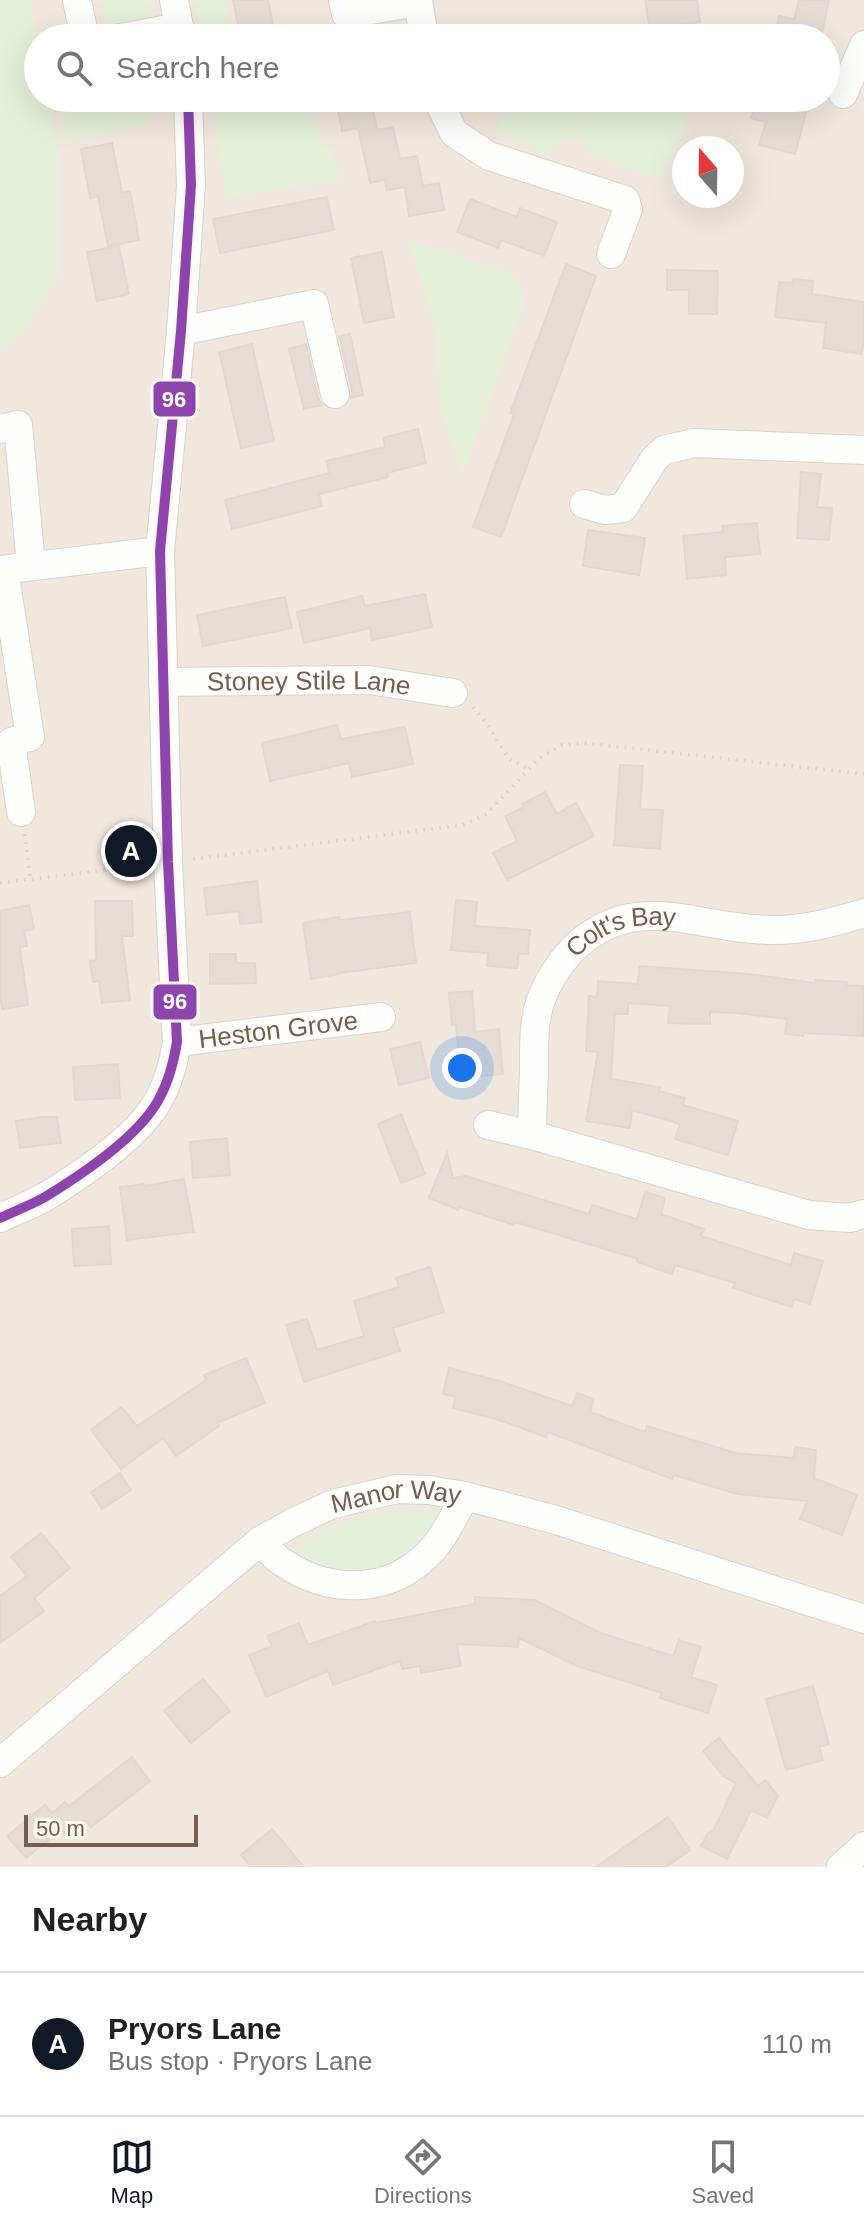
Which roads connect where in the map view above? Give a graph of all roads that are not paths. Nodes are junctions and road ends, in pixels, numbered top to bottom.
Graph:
1 (77, 0) edge
2 (343, 0) edge
3 (418, 1) edge
4 (82, 24) edge
5 (422, 24) edge
6 (864, 45) edge
7 (843, 94) dead end
8 (188, 112) edge
9 (444, 112) edge
10 (611, 254) dead end
11 (181, 331) junction
12 (335, 394) dead end
13 (0, 429) edge
14 (864, 450) edge
15 (584, 504) dead end
16 (160, 551) junction
17 (12, 568) edge
18 (163, 682) junction
19 (453, 693) road end
20 (21, 812) road end
21 (864, 913) edge
22 (381, 1017) dead end
23 (177, 1042) junction
24 (488, 1125) dead end
25 (532, 1135) junction
26 (864, 1214) edge
27 (0, 1218) edge
28 (465, 1496) junction
29 (260, 1541) junction
30 (864, 1619) edge
31 (0, 1763) edge
32 (864, 1846) edge
33 (841, 1867) edge

1 - 4 street
2 - 3 street
3 - 5 street
6 - 7 street
8 - 11 street
9 - 10 street
11 - 12 street
11 - 16 street
13 - 17 street
14 - 15 street
16 - 17 street
16 - 18 street
17 - 20 street
18 - 19 street, Stoney Stile Lane
18 - 23 street
21 - 25 street, Colt's Bay
22 - 23 street, Heston Grove
23 - 27 street
24 - 25 street
25 - 26 street
28 - 29 street, Manor Way
28 - 29 street
28 - 30 street, Manor Way
29 - 31 street, Manor Way
32 - 33 street

